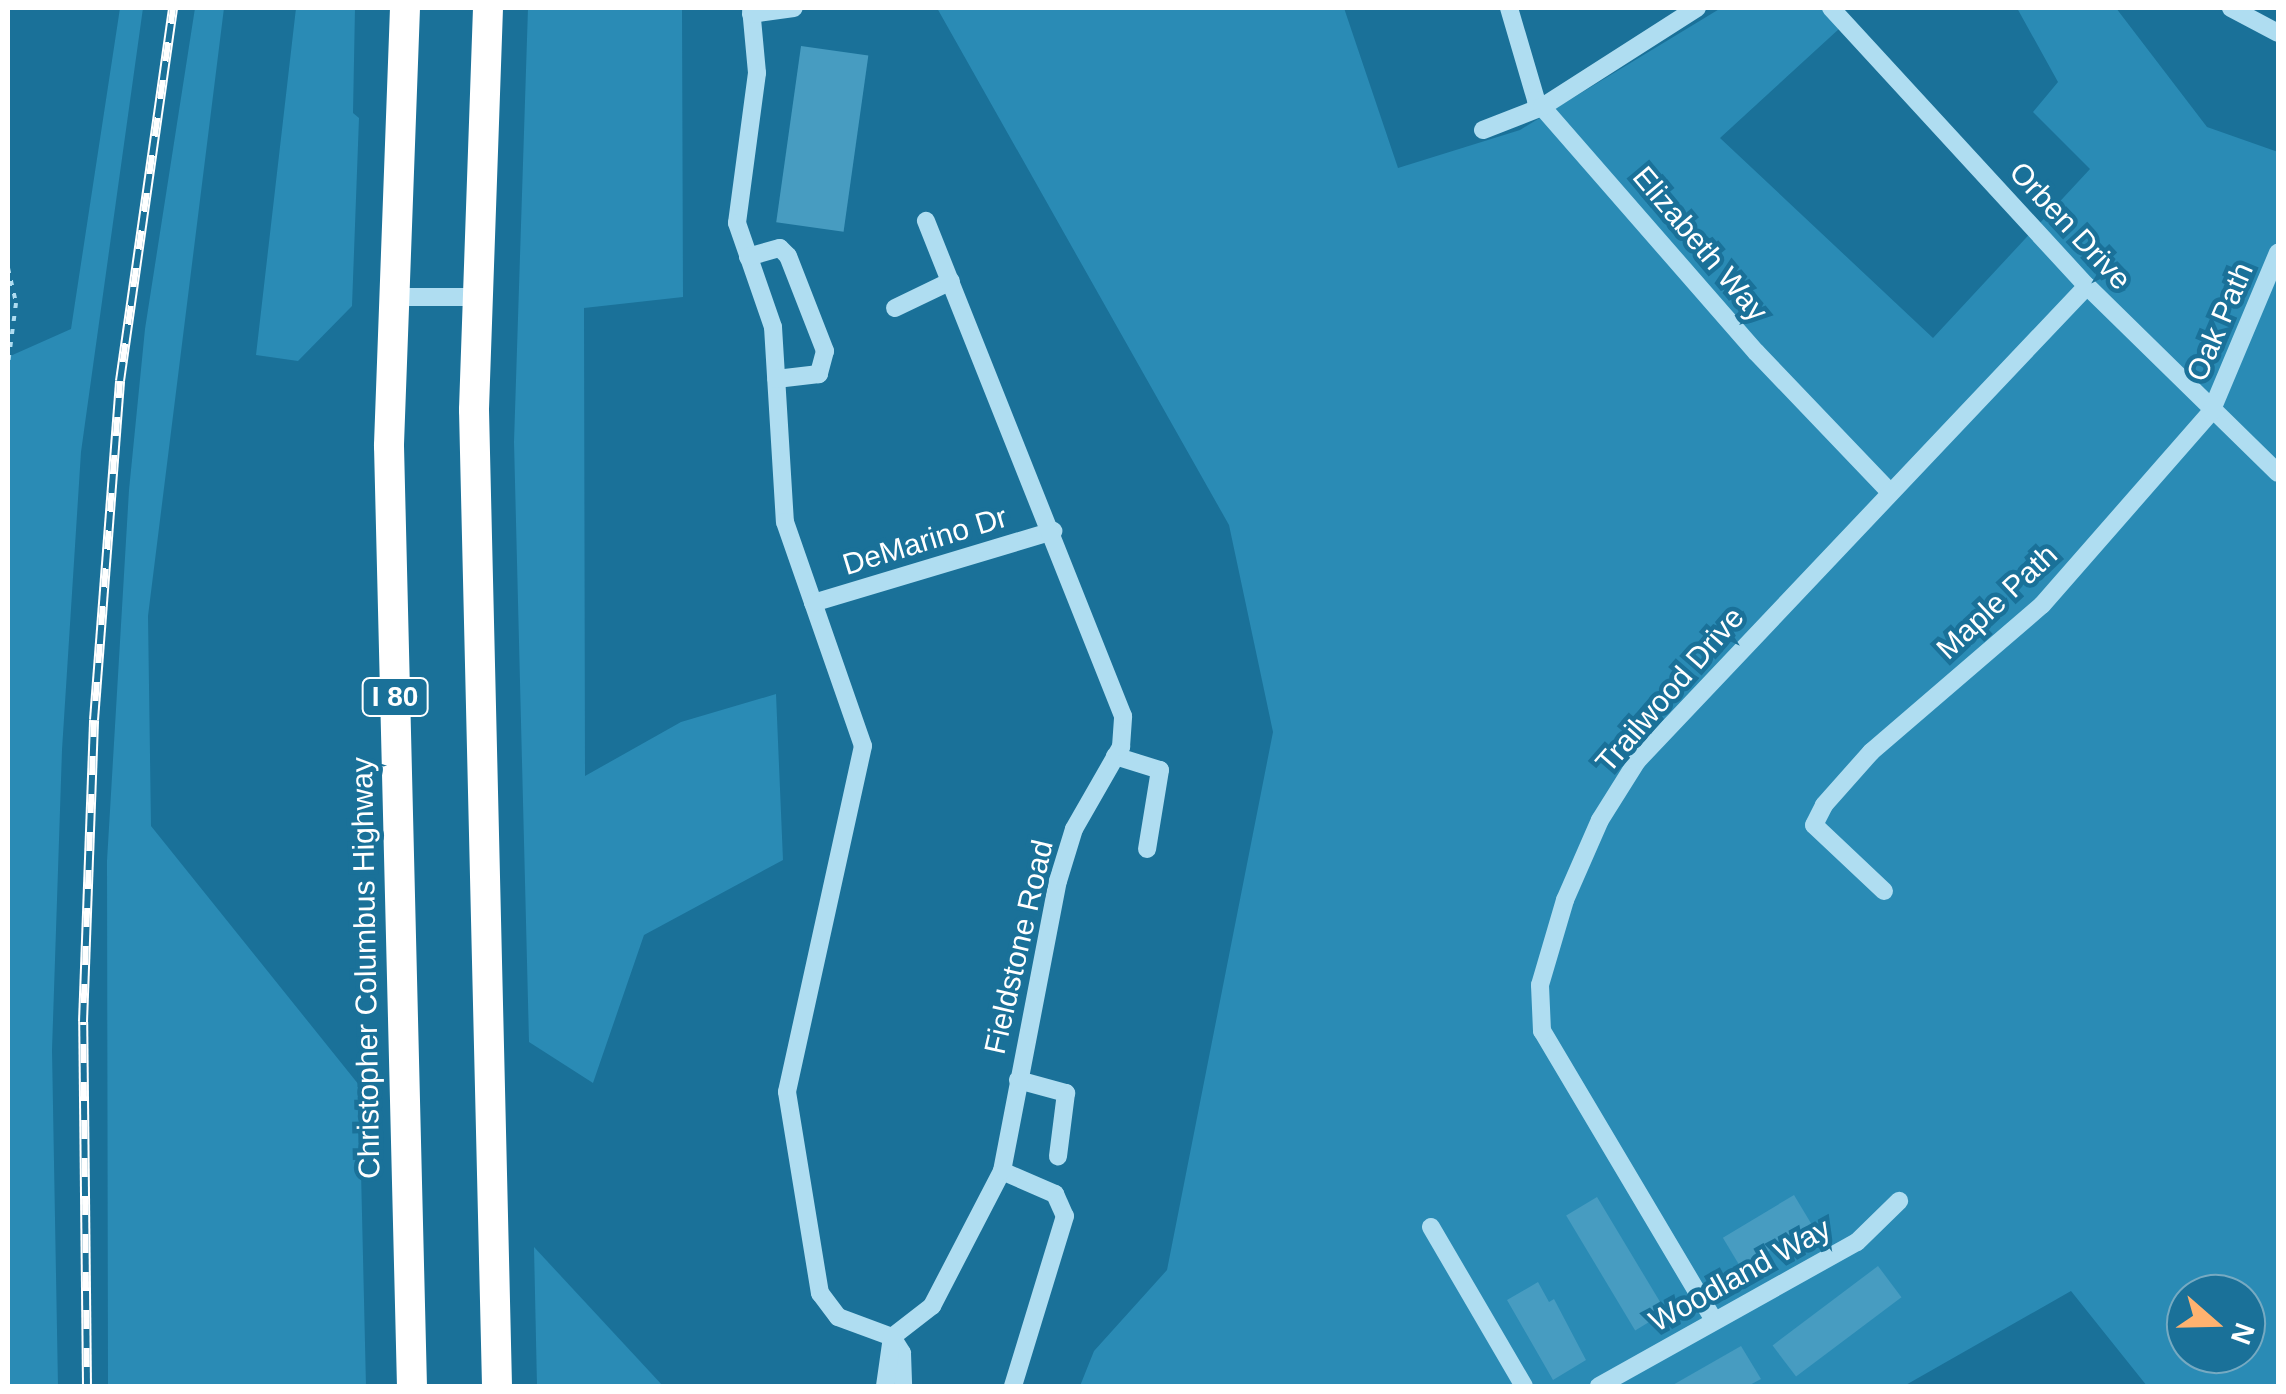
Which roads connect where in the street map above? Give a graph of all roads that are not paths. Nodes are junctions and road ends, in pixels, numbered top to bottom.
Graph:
1 (404, 8) edge
2 (488, 8) edge
3 (794, 8) edge
4 (1510, 8) edge
5 (1697, 8) edge
6 (1831, 8) edge
7 (2231, 8) edge
8 (751, 11) edge
9 (2278, 34) edge
10 (1542, 107) junction
11 (1483, 130) dead end
12 (926, 221) dead end
13 (2278, 253) edge
14 (748, 257) junction
15 (951, 282) junction
16 (2087, 286) junction
17 (390, 297) junction
18 (475, 297) junction
19 (894, 308) dead end
20 (776, 379) junction
21 (2212, 412) junction
22 (2278, 473) edge
23 (1889, 491) junction
24 (1053, 531) junction
25 (812, 603) junction
26 (1115, 756) junction
27 (1147, 850) dead end
28 (1884, 890) dead end
29 (1018, 1080) junction
30 (1058, 1156) dead end
31 (1002, 1171) junction
32 (1899, 1202) dead end
33 (1431, 1227) dead end
34 (1712, 1317) junction
35 (892, 1337) junction
36 (412, 1386) edge
37 (498, 1386) edge
38 (885, 1386) edge
39 (902, 1386) edge
40 (1013, 1386) edge
41 (1524, 1386) edge
42 (1599, 1386) edge

1 - 17 highway, Christopher Columbus Highway / I 80
2 - 18 highway
3 - 8 street
4 - 10 street, Elizabeth Way
5 - 10 street
6 - 16 street, Orben Drive
7 - 9 street
8 - 14 street
10 - 11 street
10 - 23 street, Elizabeth Way
12 - 15 street, Fieldstone Road
13 - 21 street, Oak Path
14 - 20 street
14 - 20 street
15 - 19 street
15 - 24 street, Fieldstone Road
16 - 21 street, Orben Drive
16 - 23 street, Trailwood Drive
17 - 18 street
17 - 36 highway, Christopher Columbus Highway / I 80
18 - 37 highway
20 - 25 street
21 - 22 street, Orben Drive
21 - 28 street, Maple Path
23 - 34 street, Trailwood Drive
24 - 25 street, DeMarino Dr
24 - 26 street, Fieldstone Road
25 - 35 street
26 - 27 street
26 - 29 street, Fieldstone Road
29 - 30 street
29 - 31 street, Fieldstone Road
31 - 35 street, Fieldstone Road
31 - 40 street
32 - 34 street, Woodland Way
33 - 41 street
34 - 42 street, Woodland Way
35 - 38 street
35 - 39 street

